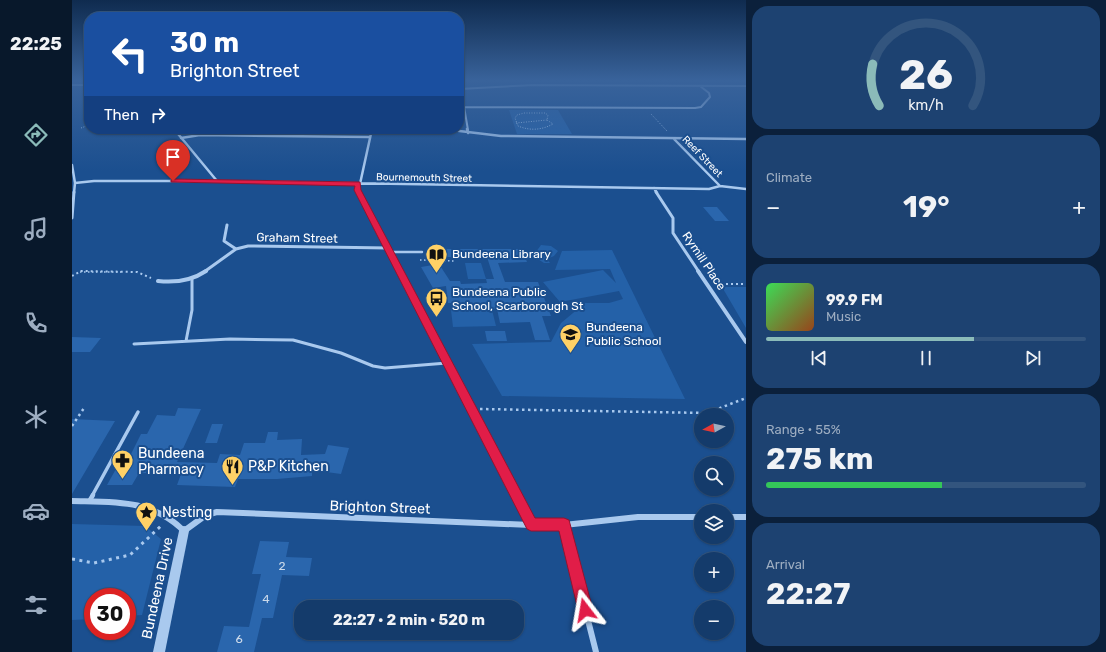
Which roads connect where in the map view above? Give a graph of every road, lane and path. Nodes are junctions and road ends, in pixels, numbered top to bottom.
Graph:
1 (465, 110) edge
2 (647, 110) edge
3 (547, 120) junction
4 (516, 122) junction
5 (84, 127) edge
6 (81, 128) dead end
7 (464, 132) edge
8 (468, 133) junction
9 (178, 134) edge
10 (371, 134) edge
11 (370, 137) junction
12 (181, 138) junction
13 (674, 139) junction
14 (746, 139) edge
15 (72, 165) edge
16 (217, 181) junction
17 (75, 184) junction
18 (358, 184) junction
19 (720, 186) junction
20 (654, 188) junction
21 (746, 189) edge
22 (72, 218) edge
23 (227, 225) dead end
24 (236, 249) junction
25 (389, 250) junction
26 (422, 252) dead end
27 (418, 259) dead end
28 (455, 261) dead end
29 (72, 276) edge
30 (192, 278) junction
31 (158, 281) joint
32 (707, 284) junction
33 (746, 284) edge
34 (186, 341) junction
35 (746, 342) edge
36 (134, 344) dead end
37 (447, 363) junction
38 (746, 398) edge
39 (84, 408) dead end
40 (470, 409) junction
41 (138, 412) dead end
42 (72, 426) edge
43 (72, 502) edge
44 (89, 502) junction
45 (171, 516) junction
46 (694, 517) edge
47 (734, 517) edge
48 (746, 517) edge
49 (531, 525) junction
50 (564, 525) junction
51 (184, 531) junction
52 (72, 559) edge
53 (159, 652) edge
54 (596, 652) edge

1 - 8 street
2 - 13 path
3 - 4 path
3 - 4 path
3 - 4 path
5 - 6 path
7 - 8 street
8 - 13 street
9 - 12 street
10 - 11 street
11 - 12 street
11 - 18 street
12 - 16 street
13 - 14 street
13 - 19 street, Reef Street
15 - 17 street
16 - 17 street, Bournemouth Street
16 - 18 street, Bournemouth Street
17 - 22 street
18 - 20 street, Bournemouth Street
18 - 25 street
19 - 20 street, Bournemouth Street
19 - 21 street, Bournemouth Street
20 - 32 street, Rymill Place
23 - 24 street
24 - 25 street, Graham Street
24 - 30 street
25 - 26 lane
25 - 37 street
27 - 28 path
29 - 31 path
30 - 31 street
30 - 34 lane
32 - 33 path
32 - 35 street, Rymill Place
34 - 36 lane
34 - 37 lane
37 - 40 street
38 - 40 path
39 - 42 path
40 - 49 street
41 - 44 lane
43 - 44 street
44 - 45 street
45 - 51 street
45 - 52 path
46 - 50 street, Brighton Street
47 - 48 street
49 - 50 street, Brighton Street
49 - 51 street, Brighton Street
50 - 54 street
51 - 53 street, Bundeena Drive

